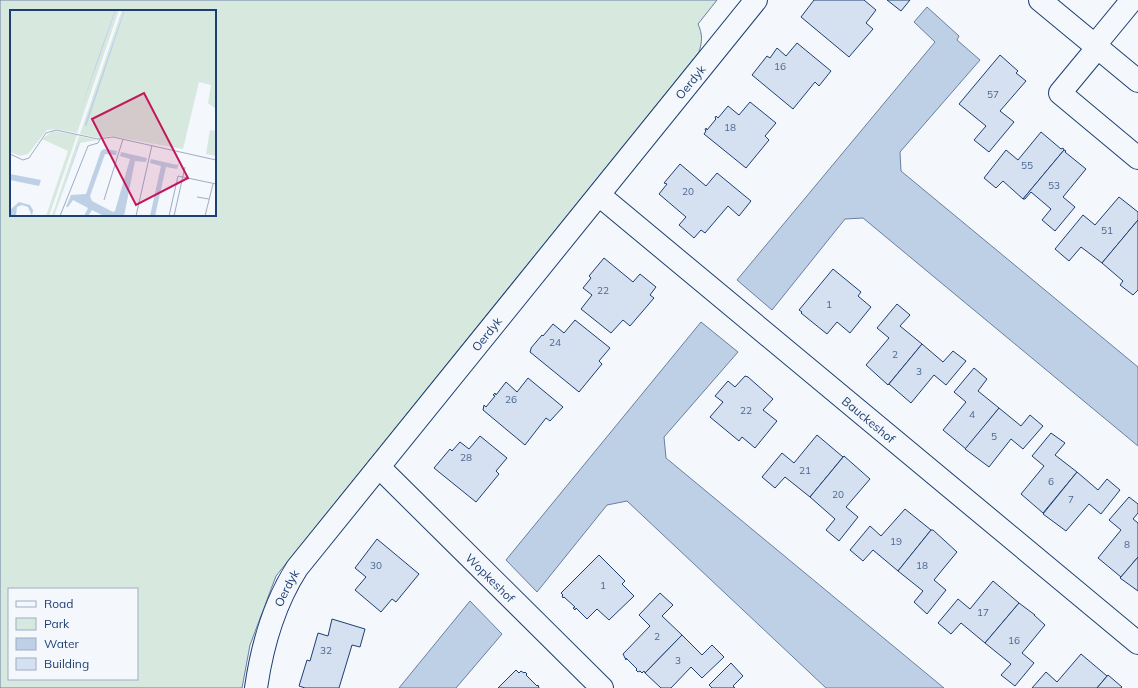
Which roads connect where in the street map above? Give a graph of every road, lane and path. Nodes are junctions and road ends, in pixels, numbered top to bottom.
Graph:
1 (756, 0) edge
2 (1040, 0) edge
3 (1132, 0) edge
4 (1096, 46) junction
5 (1138, 81) edge
6 (1138, 158) edge
7 (599, 196) junction
8 (379, 467) junction
9 (1138, 643) edge
10 (256, 688) edge
11 (602, 688) edge

1 - 7 street, Oerdyk
2 - 4 street
3 - 4 street
4 - 5 street
4 - 6 street
7 - 8 street, Oerdyk
7 - 9 street, Bauckeshof
8 - 10 street, Oerdyk
8 - 11 street, Wopkeshof

